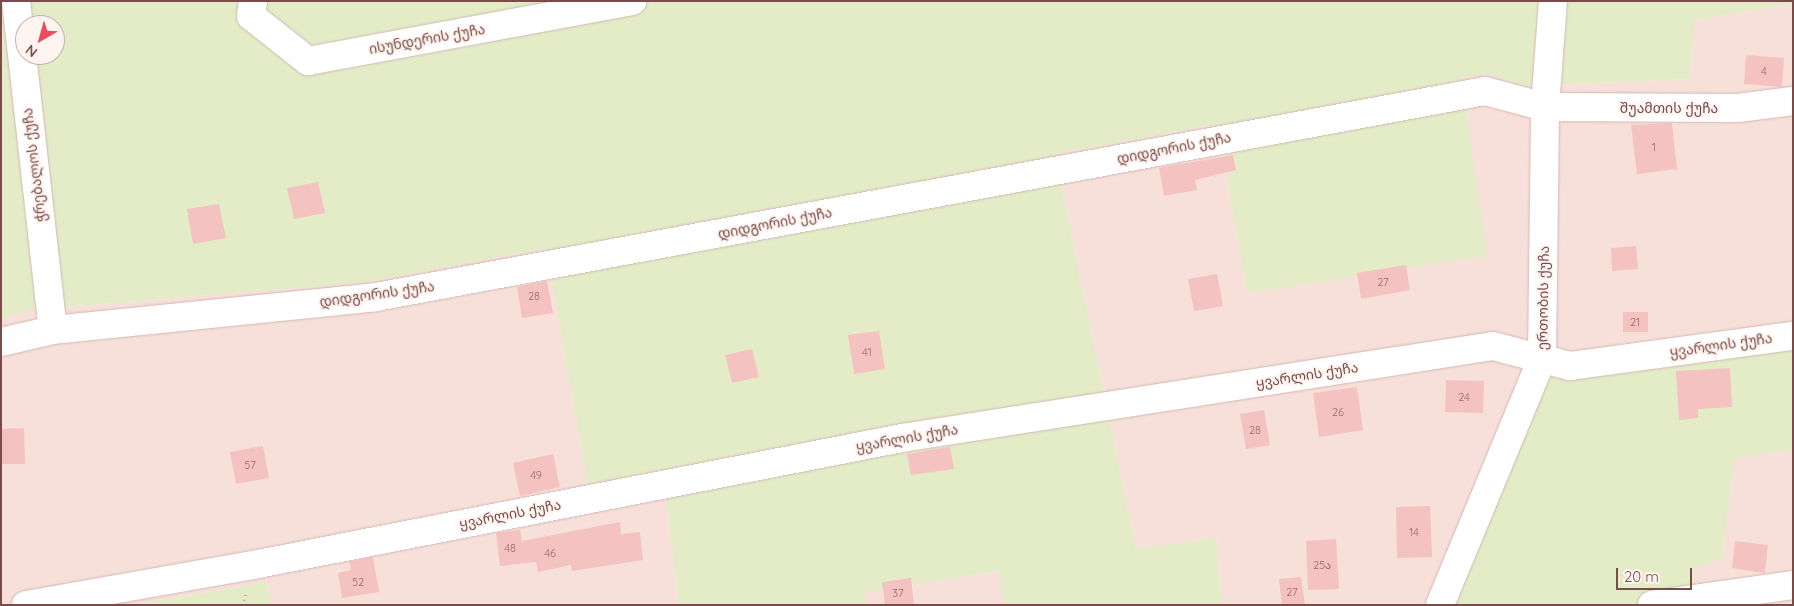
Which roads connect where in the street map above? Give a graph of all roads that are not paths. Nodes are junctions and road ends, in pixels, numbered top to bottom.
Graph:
1 (16, 1) edge
2 (253, 1) edge
3 (632, 1) edge
4 (1553, 1) edge
5 (1793, 101) edge
6 (1545, 107) junction
7 (53, 330) junction
8 (1793, 336) edge
9 (1, 342) edge
10 (1542, 359) junction
11 (1793, 585) edge
12 (26, 605) edge
13 (1440, 605) edge
14 (1652, 605) edge

1 - 7 street, ჭრებალოს ქუჩა
2 - 3 street, ისუნდერის ქუჩა
4 - 6 street, ერთობის ქუჩა
5 - 6 street, შუამთის ქუჩა
6 - 7 street, დიდგორის ქუჩა
6 - 10 street, ერთობის ქუჩა
7 - 9 street, დიდგორის ქუჩა
8 - 10 street, ყვარლის ქუჩა
10 - 12 street, ყვარლის ქუჩა
10 - 13 street, ერთობის ქუჩა
11 - 14 street

